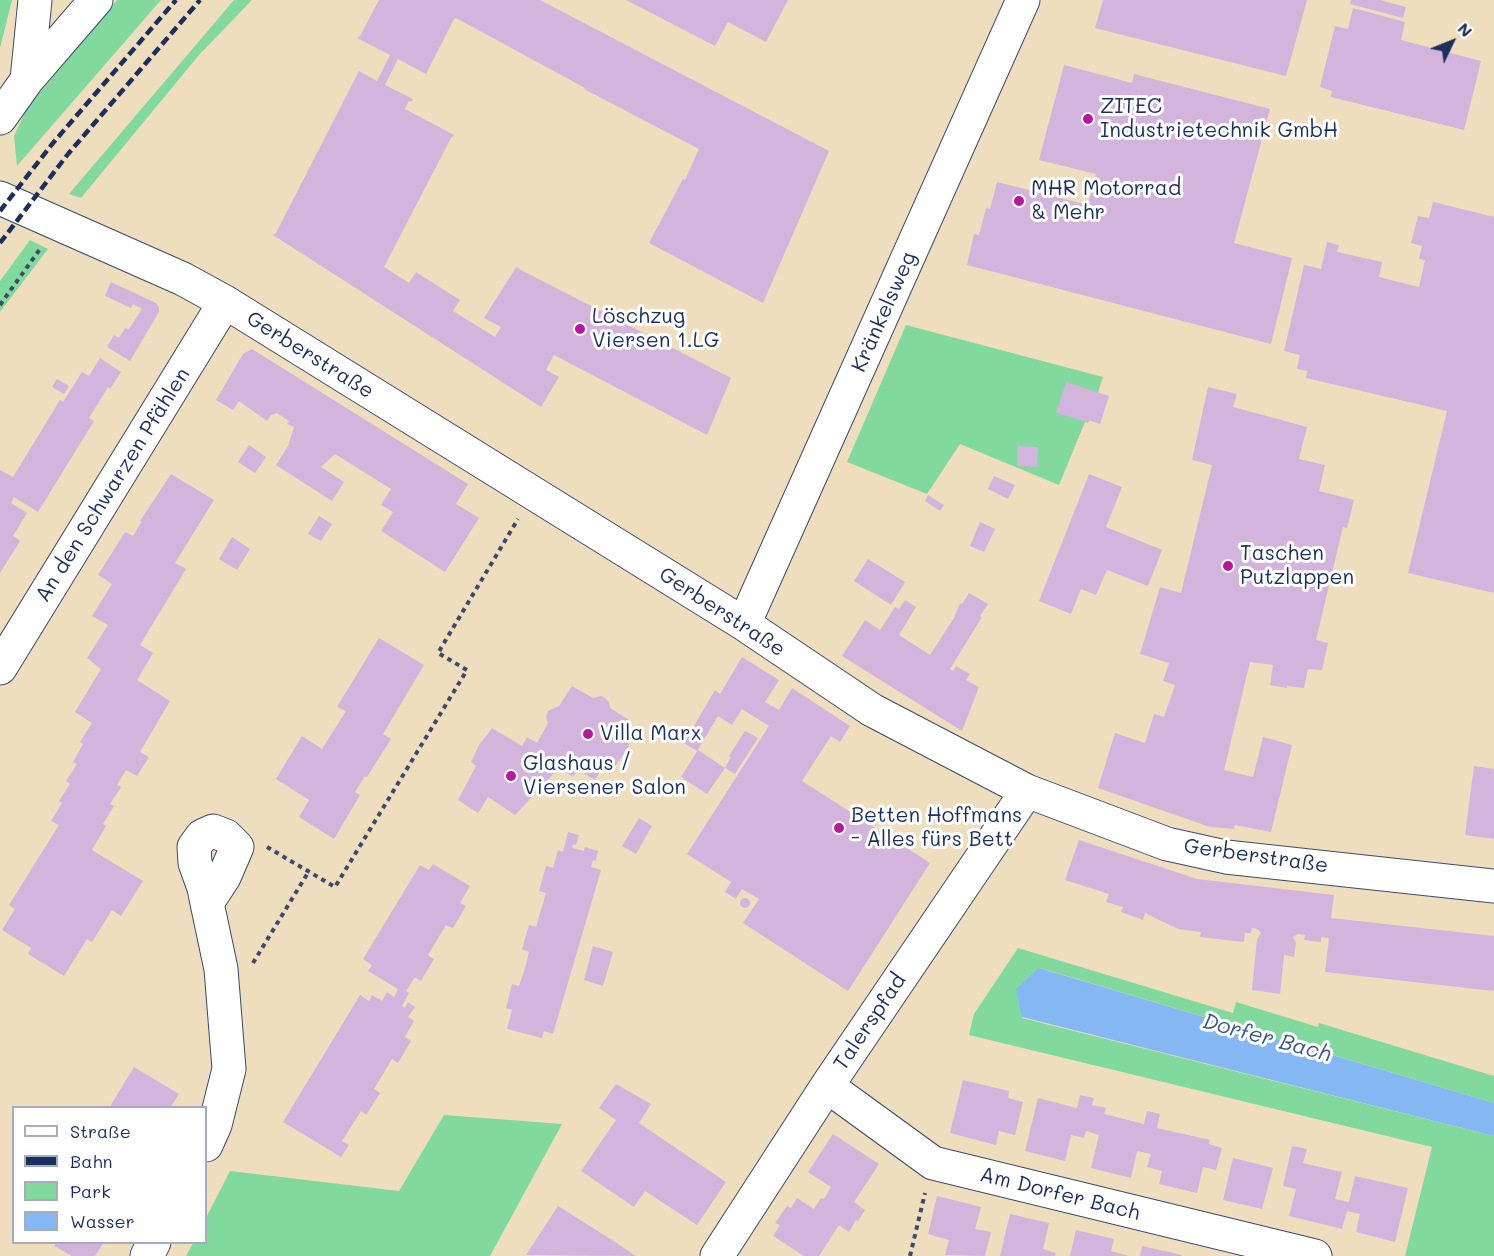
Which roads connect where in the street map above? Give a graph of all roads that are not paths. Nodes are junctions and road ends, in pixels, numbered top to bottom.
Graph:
1 (35, 0) edge
2 (96, 0) edge
3 (1023, 0) edge
4 (27, 80) junction
5 (0, 118) edge
6 (0, 198) edge
7 (225, 303) junction
8 (744, 624) junction
9 (0, 668) edge
10 (1027, 790) junction
11 (232, 842) road end
12 (1494, 886) edge
13 (827, 1086) junction
14 (207, 1143) edge
15 (717, 1256) edge
16 (1315, 1256) edge

1 - 4 street
2 - 4 street
3 - 8 street, Kränkelsweg
4 - 5 street
6 - 7 street, Gerberstraße
7 - 8 street, Gerberstraße
7 - 9 street, An den Schwarzen Pfählen
8 - 10 street, Gerberstraße
10 - 12 street, Gerberstraße
10 - 13 street, Talerspfad
11 - 14 street
13 - 15 street, Talerspfad
13 - 16 street, Am Dorfer Bach

